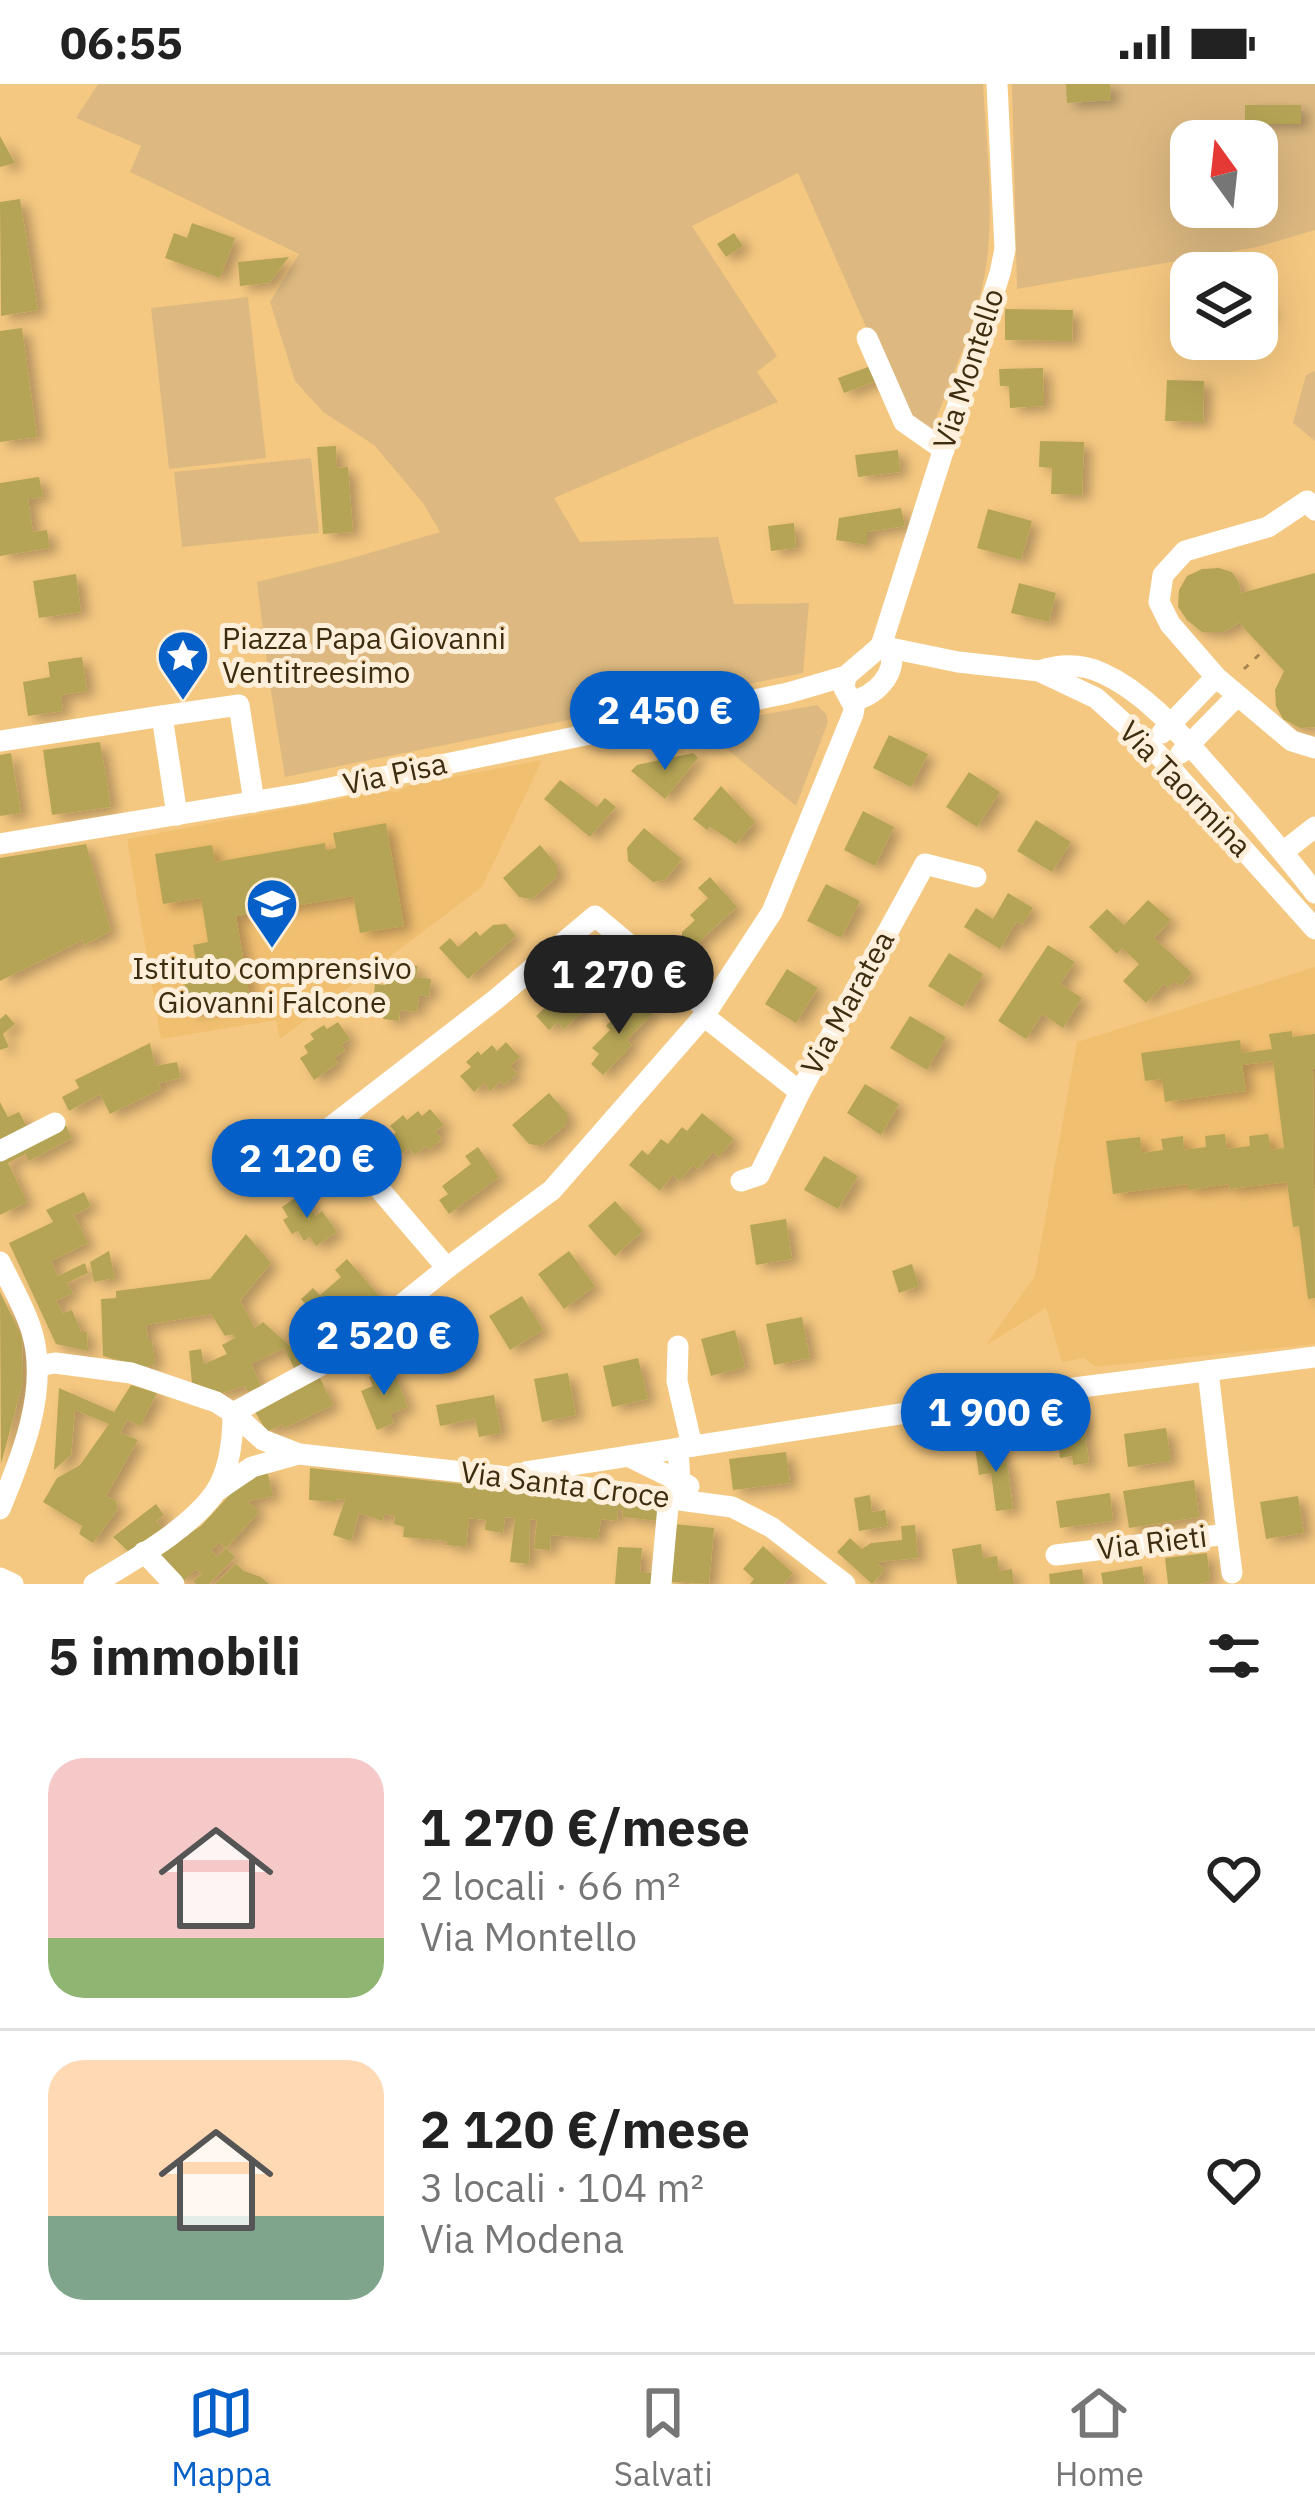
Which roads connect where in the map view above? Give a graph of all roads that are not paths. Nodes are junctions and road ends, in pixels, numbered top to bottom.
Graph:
1 (997, 84) edge
2 (867, 338) dead end
3 (944, 450) junction
4 (1315, 510) edge
5 (885, 647) junction
6 (958, 662) junction
7 (1039, 671) junction
8 (890, 676) junction
9 (1229, 684) junction
10 (849, 692) junction
11 (162, 716) junction
12 (1170, 725) junction
13 (0, 741) edge
14 (1189, 744) junction
15 (1149, 746) junction
16 (1315, 748) edge
17 (1168, 766) junction
18 (254, 802) junction
19 (177, 815) junction
20 (1315, 827) edge
21 (0, 844) edge
22 (1283, 852) junction
23 (976, 877) dead end
24 (1315, 892) edge
25 (1315, 929) edge
26 (706, 1012) junction
27 (800, 1092) junction
28 (55, 1123) dead end
29 (0, 1151) edge
30 (741, 1181) dead end
31 (0, 1262) edge
32 (447, 1268) junction
33 (678, 1346) dead end
34 (1315, 1358) edge
35 (38, 1366) junction
36 (1208, 1371) junction
37 (233, 1413) junction
38 (685, 1447) junction
39 (298, 1454) junction
40 (616, 1458) junction
41 (499, 1476) junction
42 (607, 1490) junction
43 (675, 1490) junction
44 (217, 1491) junction
45 (5, 1492) edge
46 (1227, 1534) junction
47 (144, 1552) junction
48 (1056, 1555) dead end
49 (1232, 1573) dead end
50 (0, 1578) edge
51 (13, 1584) edge
52 (94, 1584) edge
53 (175, 1584) edge
54 (661, 1584) edge
55 (845, 1584) edge

1 - 3 street, Via Montello
2 - 3 street
3 - 5 street, Via Montello
4 - 9 street
5 - 6 street, Via Taormina
5 - 8 street
5 - 10 street
6 - 7 street, Via Taormina
6 - 8 street, Via Taormina
7 - 12 street, Via Taormina
7 - 15 street, Via Taormina
8 - 10 street
9 - 12 street
9 - 14 street
9 - 16 street
10 - 18 street, Via Pisa
10 - 26 street
11 - 13 street
11 - 18 street
11 - 19 street
12 - 14 street, Via Taormina
12 - 15 street
14 - 17 street
14 - 22 street, Via Taormina
15 - 17 street, Via Taormina
17 - 25 street, Via Taormina
18 - 19 street, Via Pisa
19 - 21 street, Via Pisa
20 - 22 street
22 - 24 street, Via Taormina
23 - 27 street, Via Maratea
26 - 27 street
26 - 32 street
26 - 32 street
27 - 30 street, Via Maratea
28 - 29 street
31 - 35 street
32 - 37 street
33 - 38 street
34 - 36 street
35 - 37 street
35 - 45 street
36 - 38 street
36 - 46 street, Via Rieti
37 - 39 street
37 - 44 street
38 - 40 street
38 - 43 street
39 - 41 street, Via Santa Croce
39 - 44 street
40 - 41 street
40 - 42 street
40 - 43 street
41 - 42 street, Via Santa Croce
42 - 43 street, Via Santa Croce
43 - 54 street
43 - 55 street
44 - 47 street
46 - 48 street, Via Rieti
46 - 49 street
47 - 52 street
47 - 53 street
50 - 51 street

